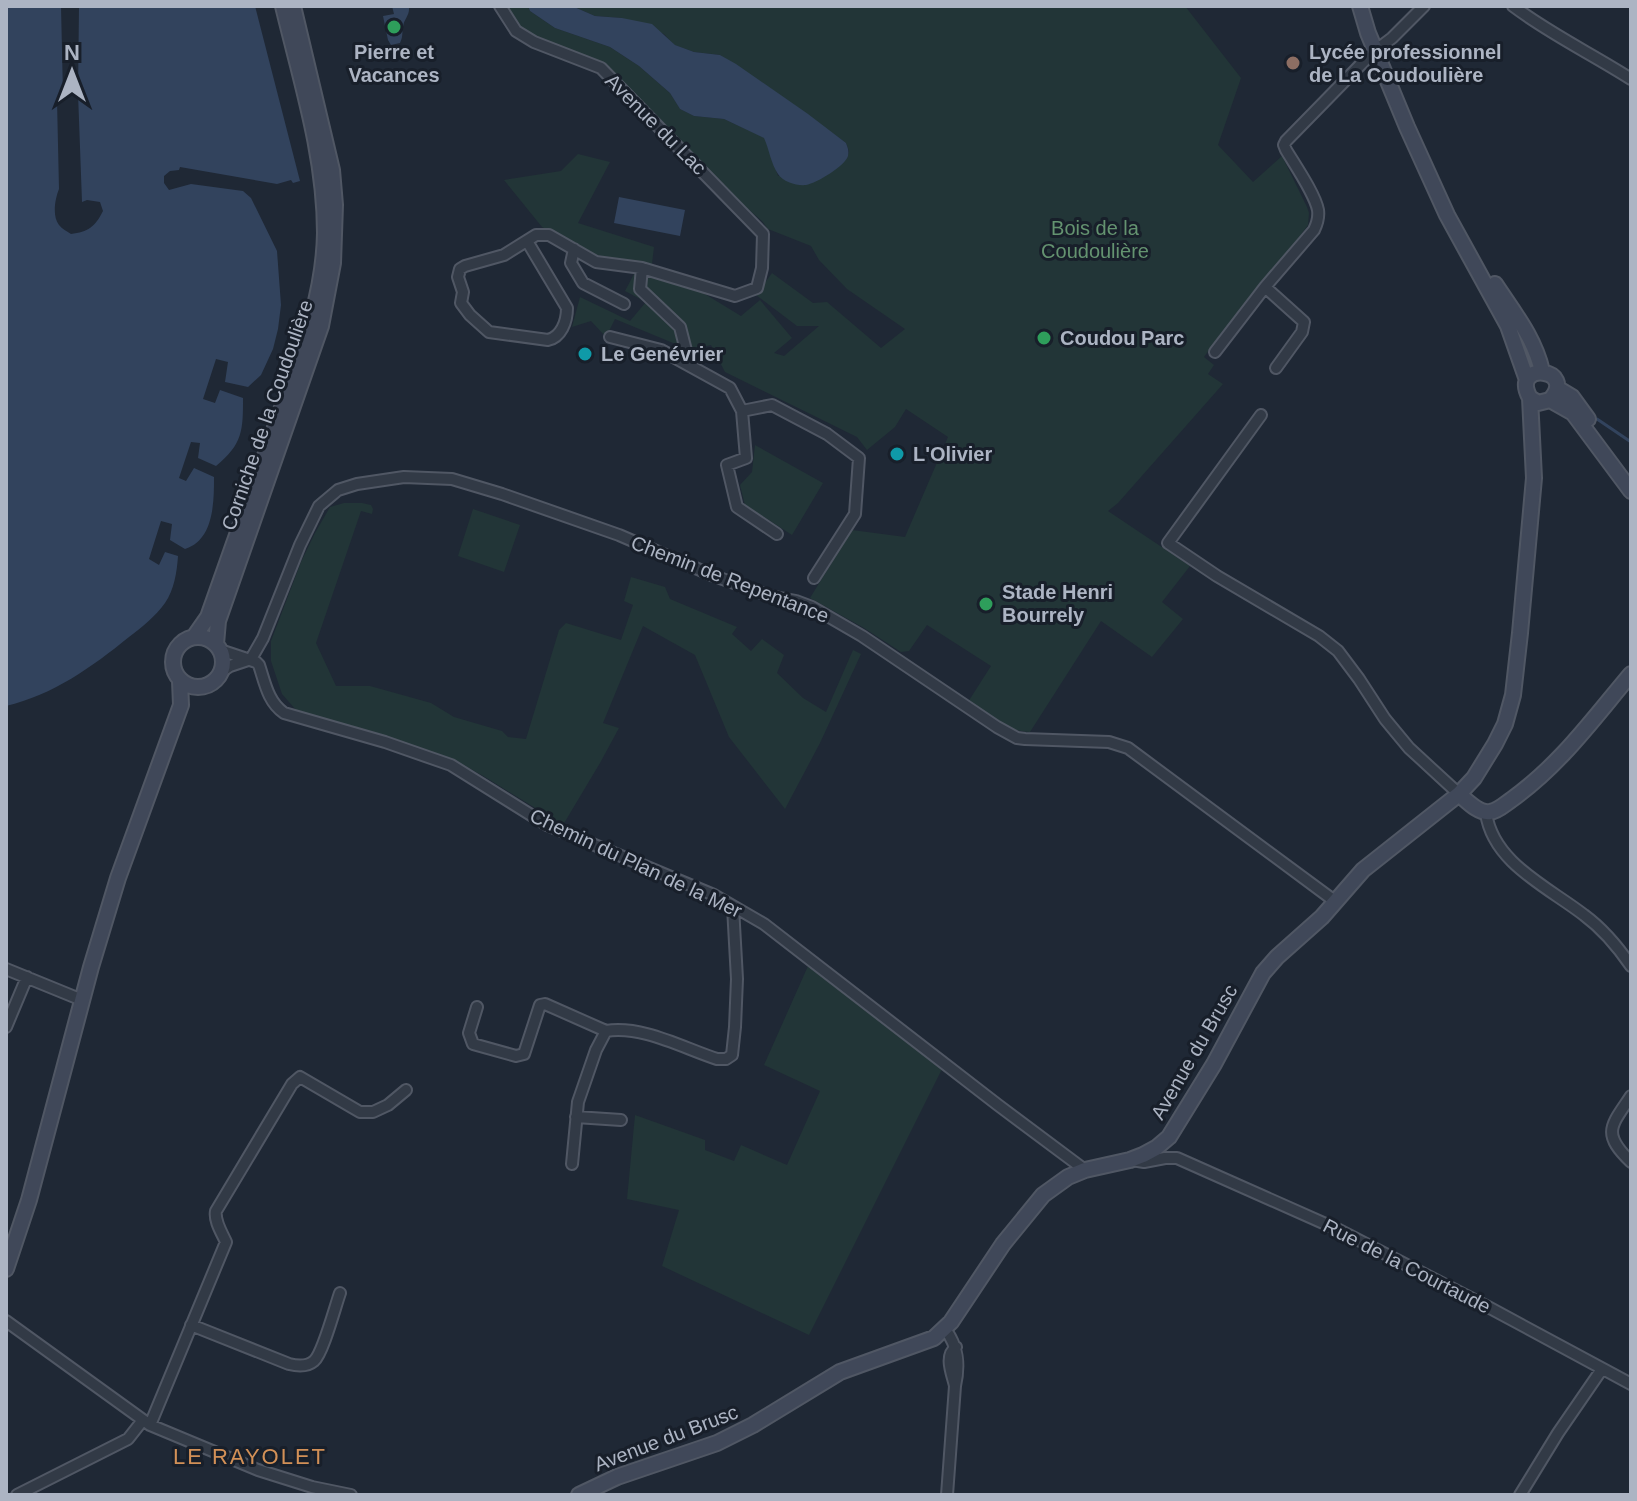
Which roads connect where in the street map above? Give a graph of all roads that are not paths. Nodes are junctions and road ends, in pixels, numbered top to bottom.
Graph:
1 (283, 6) edge
2 (293, 6) edge
3 (500, 6) edge
4 (1362, 6) edge
5 (1424, 6) edge
6 (1513, 6) edge
7 (1378, 48) junction
8 (1631, 79) edge
9 (528, 240) junction
10 (574, 249) junction
11 (642, 268) junction
12 (1265, 287) junction
13 (624, 304) dead end
14 (610, 337) dead end
15 (1215, 352) dead end
16 (690, 366) junction
17 (1276, 368) dead end
18 (1542, 371) junction
19 (1527, 380) junction
20 (1545, 397) junction
21 (742, 411) junction
22 (1261, 415) dead end
23 (1631, 477) edge
24 (1631, 491) edge
25 (777, 534) dead end
26 (814, 578) dead end
27 (194, 637) junction
28 (218, 647) junction
29 (251, 659) junction
30 (221, 672) junction
31 (1631, 674) edge
32 (180, 681) junction
33 (199, 688) junction
34 (181, 705) junction
35 (1459, 794) junction
36 (1486, 813) junction
37 (1336, 902) junction
38 (733, 907) junction
39 (1631, 966) edge
40 (6, 969) edge
41 (27, 977) junction
42 (82, 1000) junction
43 (477, 1007) dead end
44 (6, 1027) edge
45 (606, 1031) junction
46 (406, 1090) dead end
47 (1631, 1096) edge
48 (576, 1117) junction
49 (621, 1120) dead end
50 (1164, 1142) junction
51 (1165, 1158) junction
52 (1177, 1158) junction
53 (1130, 1160) junction
54 (1631, 1162) edge
55 (572, 1164) dead end
56 (1085, 1170) junction
57 (10, 1244) edge
58 (6, 1269) edge
59 (340, 1293) dead end
60 (6, 1321) edge
61 (191, 1325) junction
62 (940, 1333) junction
63 (956, 1347) junction
64 (950, 1362) junction
65 (1602, 1369) junction
66 (1631, 1384) edge
67 (955, 1386) junction
68 (146, 1422) junction
69 (17, 1495) edge
70 (351, 1495) edge
71 (579, 1495) edge
72 (947, 1495) edge
73 (1520, 1495) edge

1 - 27 street, Corniche de la Coudoulière
2 - 28 street, Corniche de la Coudoulière
3 - 11 street, Avenue du Lac
4 - 7 street
5 - 7 street
6 - 8 street
7 - 12 street
7 - 18 street
7 - 19 street
9 - 9 street
9 - 10 street
10 - 11 street
10 - 13 street
11 - 16 street
12 - 15 street
12 - 17 street
14 - 16 street
16 - 21 street
18 - 19 street
18 - 20 street
19 - 20 street
20 - 23 street
20 - 24 street
20 - 35 street, Avenue du Brusc
21 - 25 street
21 - 26 street
22 - 35 street
27 - 28 street
27 - 32 street
28 - 29 street
28 - 30 street
29 - 30 street
29 - 37 street, Chemin de Repentance
29 - 38 street, Chemin du Plan de la Mer
30 - 33 street
31 - 36 street
32 - 33 street
32 - 34 street
33 - 34 street
34 - 42 street
35 - 36 street
35 - 37 street, Avenue du Brusc
36 - 39 street
37 - 50 street, Avenue du Brusc
38 - 45 street
38 - 56 street, Chemin du Plan de la Mer
40 - 41 street
41 - 42 street
41 - 44 street
42 - 57 street
43 - 45 street
45 - 48 street
46 - 61 street
47 - 54 street
48 - 49 street
48 - 55 street
50 - 51 street
50 - 52 street, Rue de la Courtaude
50 - 53 street, Avenue du Brusc
51 - 52 street, Rue de la Courtaude
51 - 53 street, Rue de la Courtaude
52 - 65 street, Rue de la Courtaude
53 - 56 street, Avenue du Brusc
56 - 62 street, Avenue du Brusc
57 - 58 street
59 - 61 street
60 - 68 street
61 - 68 street
62 - 63 street
62 - 64 street
62 - 71 street, Avenue du Brusc
63 - 64 street
63 - 67 street
64 - 67 street
65 - 66 street, Rue de la Courtaude
65 - 73 street
67 - 72 street
68 - 69 street
68 - 70 street

